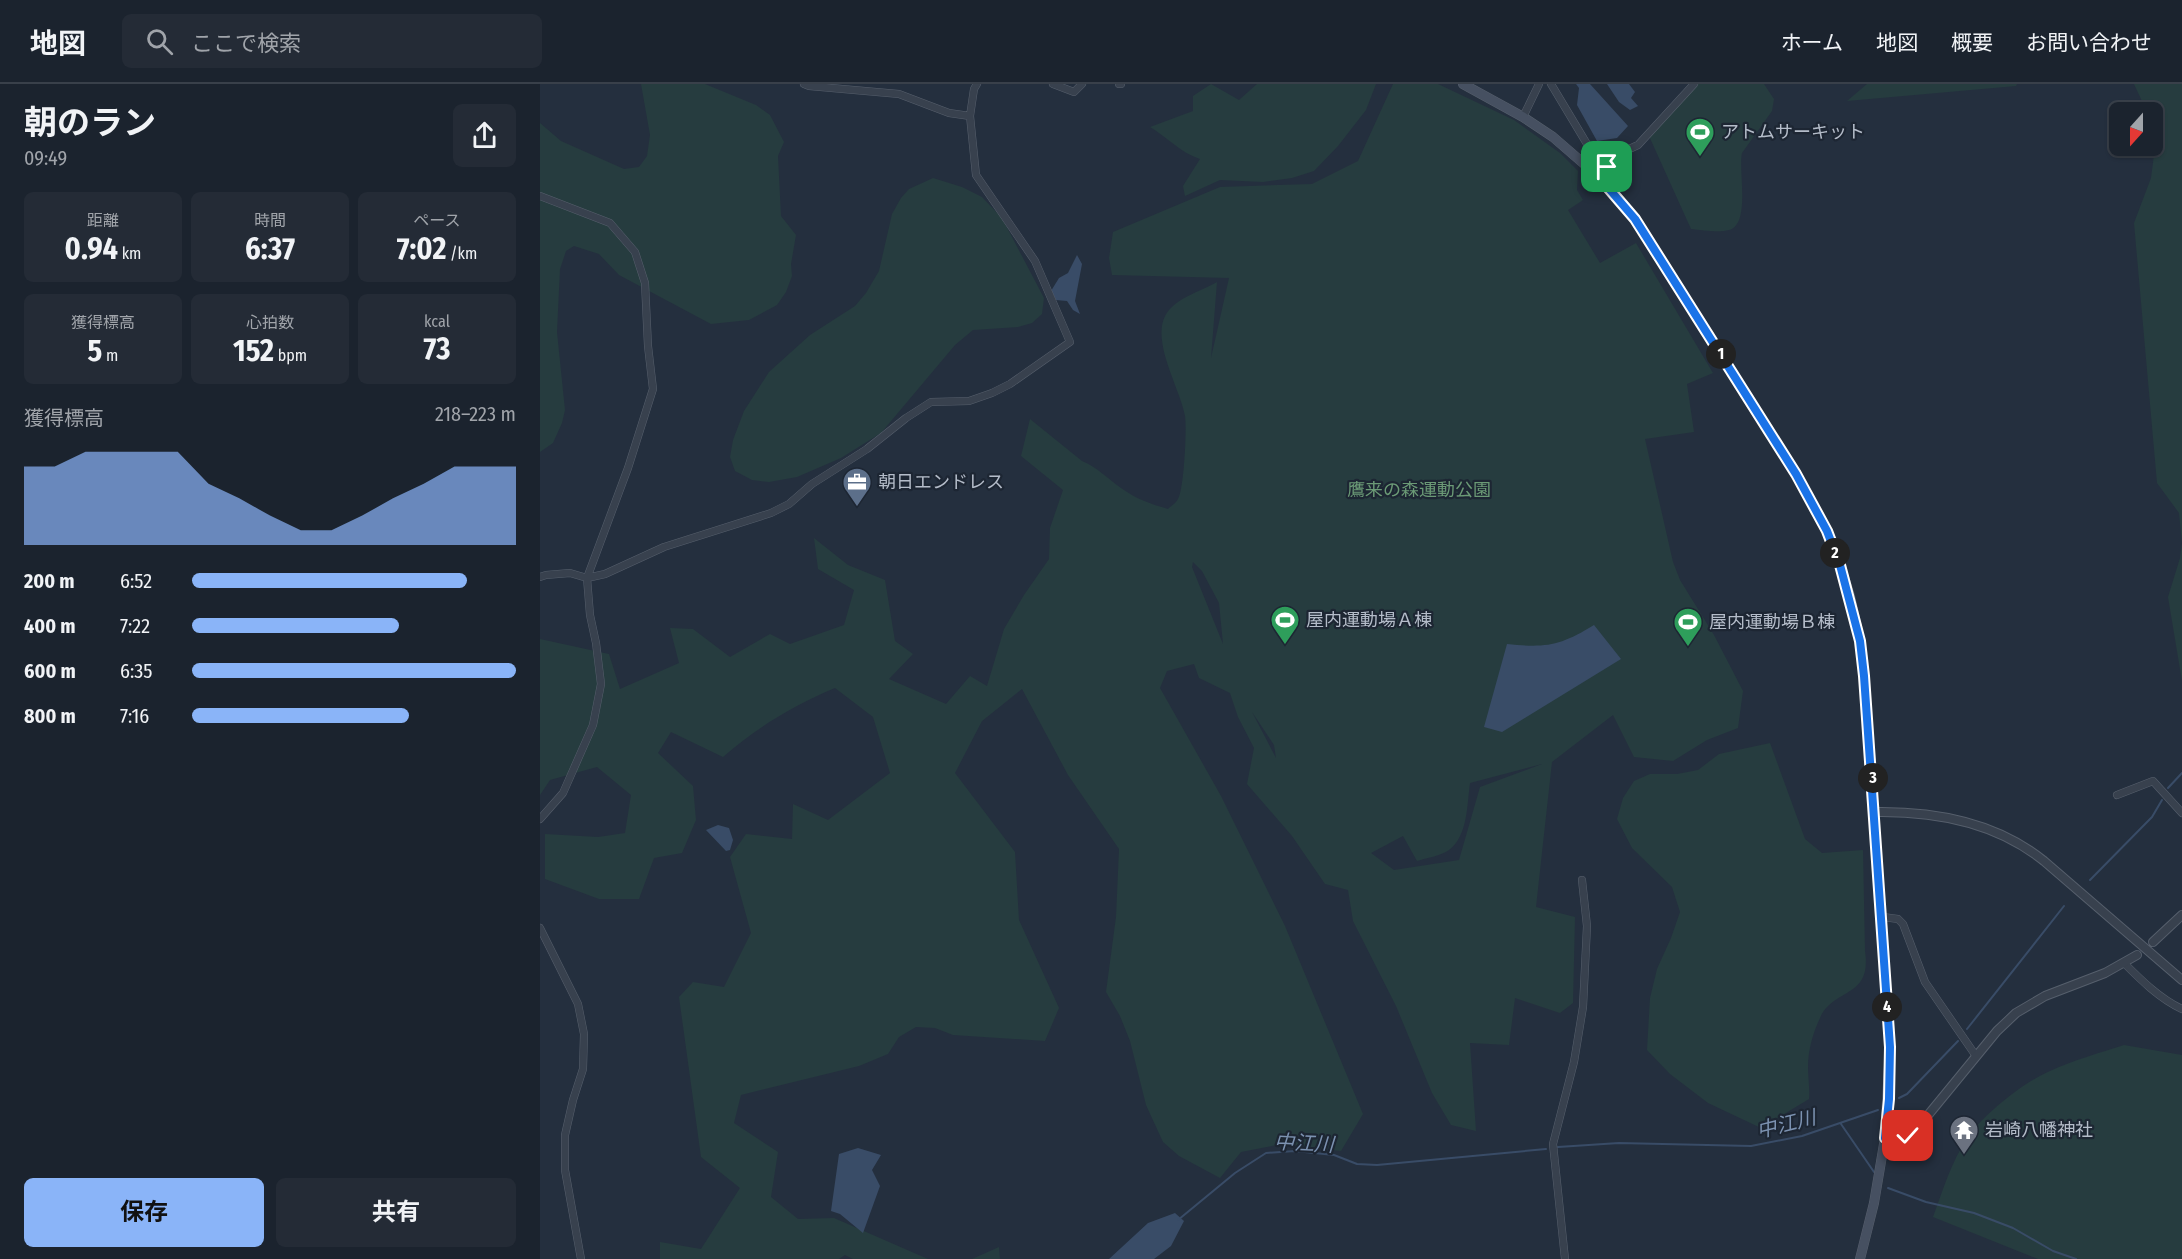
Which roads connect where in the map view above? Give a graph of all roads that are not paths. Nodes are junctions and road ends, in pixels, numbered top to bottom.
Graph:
1 (804, 84) edge
2 (977, 84) edge
3 (1053, 84) edge
4 (1082, 84) edge
5 (1463, 84) edge
6 (1539, 84) edge
7 (1551, 84) edge
8 (1694, 84) edge
9 (970, 116) junction
10 (1523, 117) junction
11 (1607, 167) junction
12 (1598, 176) junction
13 (540, 196) edge
14 (540, 577) edge
15 (587, 578) junction
16 (2117, 795) dead end
17 (1875, 812) junction
18 (2182, 813) edge
19 (540, 819) edge
20 (1582, 880) dead end
21 (2182, 915) edge
22 (1882, 917) junction
23 (540, 928) edge
24 (2153, 942) dead end
25 (2137, 955) dead end
26 (2124, 963) junction
27 (2182, 980) edge
28 (2182, 1009) edge
29 (1977, 1056) junction
30 (1885, 1138) junction
31 (581, 1259) edge
32 (1565, 1259) edge
33 (1860, 1259) edge

1 - 9 street
2 - 9 street
3 - 4 street
5 - 10 main road
6 - 10 street
7 - 11 street
8 - 11 street
9 - 15 street
10 - 12 main road
11 - 12 street
12 - 17 main road
13 - 15 street
14 - 15 street
15 - 19 street
16 - 18 street
17 - 22 main road
17 - 27 street
20 - 32 street
21 - 24 street
22 - 29 street
22 - 30 main road
23 - 31 street
25 - 26 street
26 - 28 street
26 - 29 street
29 - 30 street
30 - 33 main road

